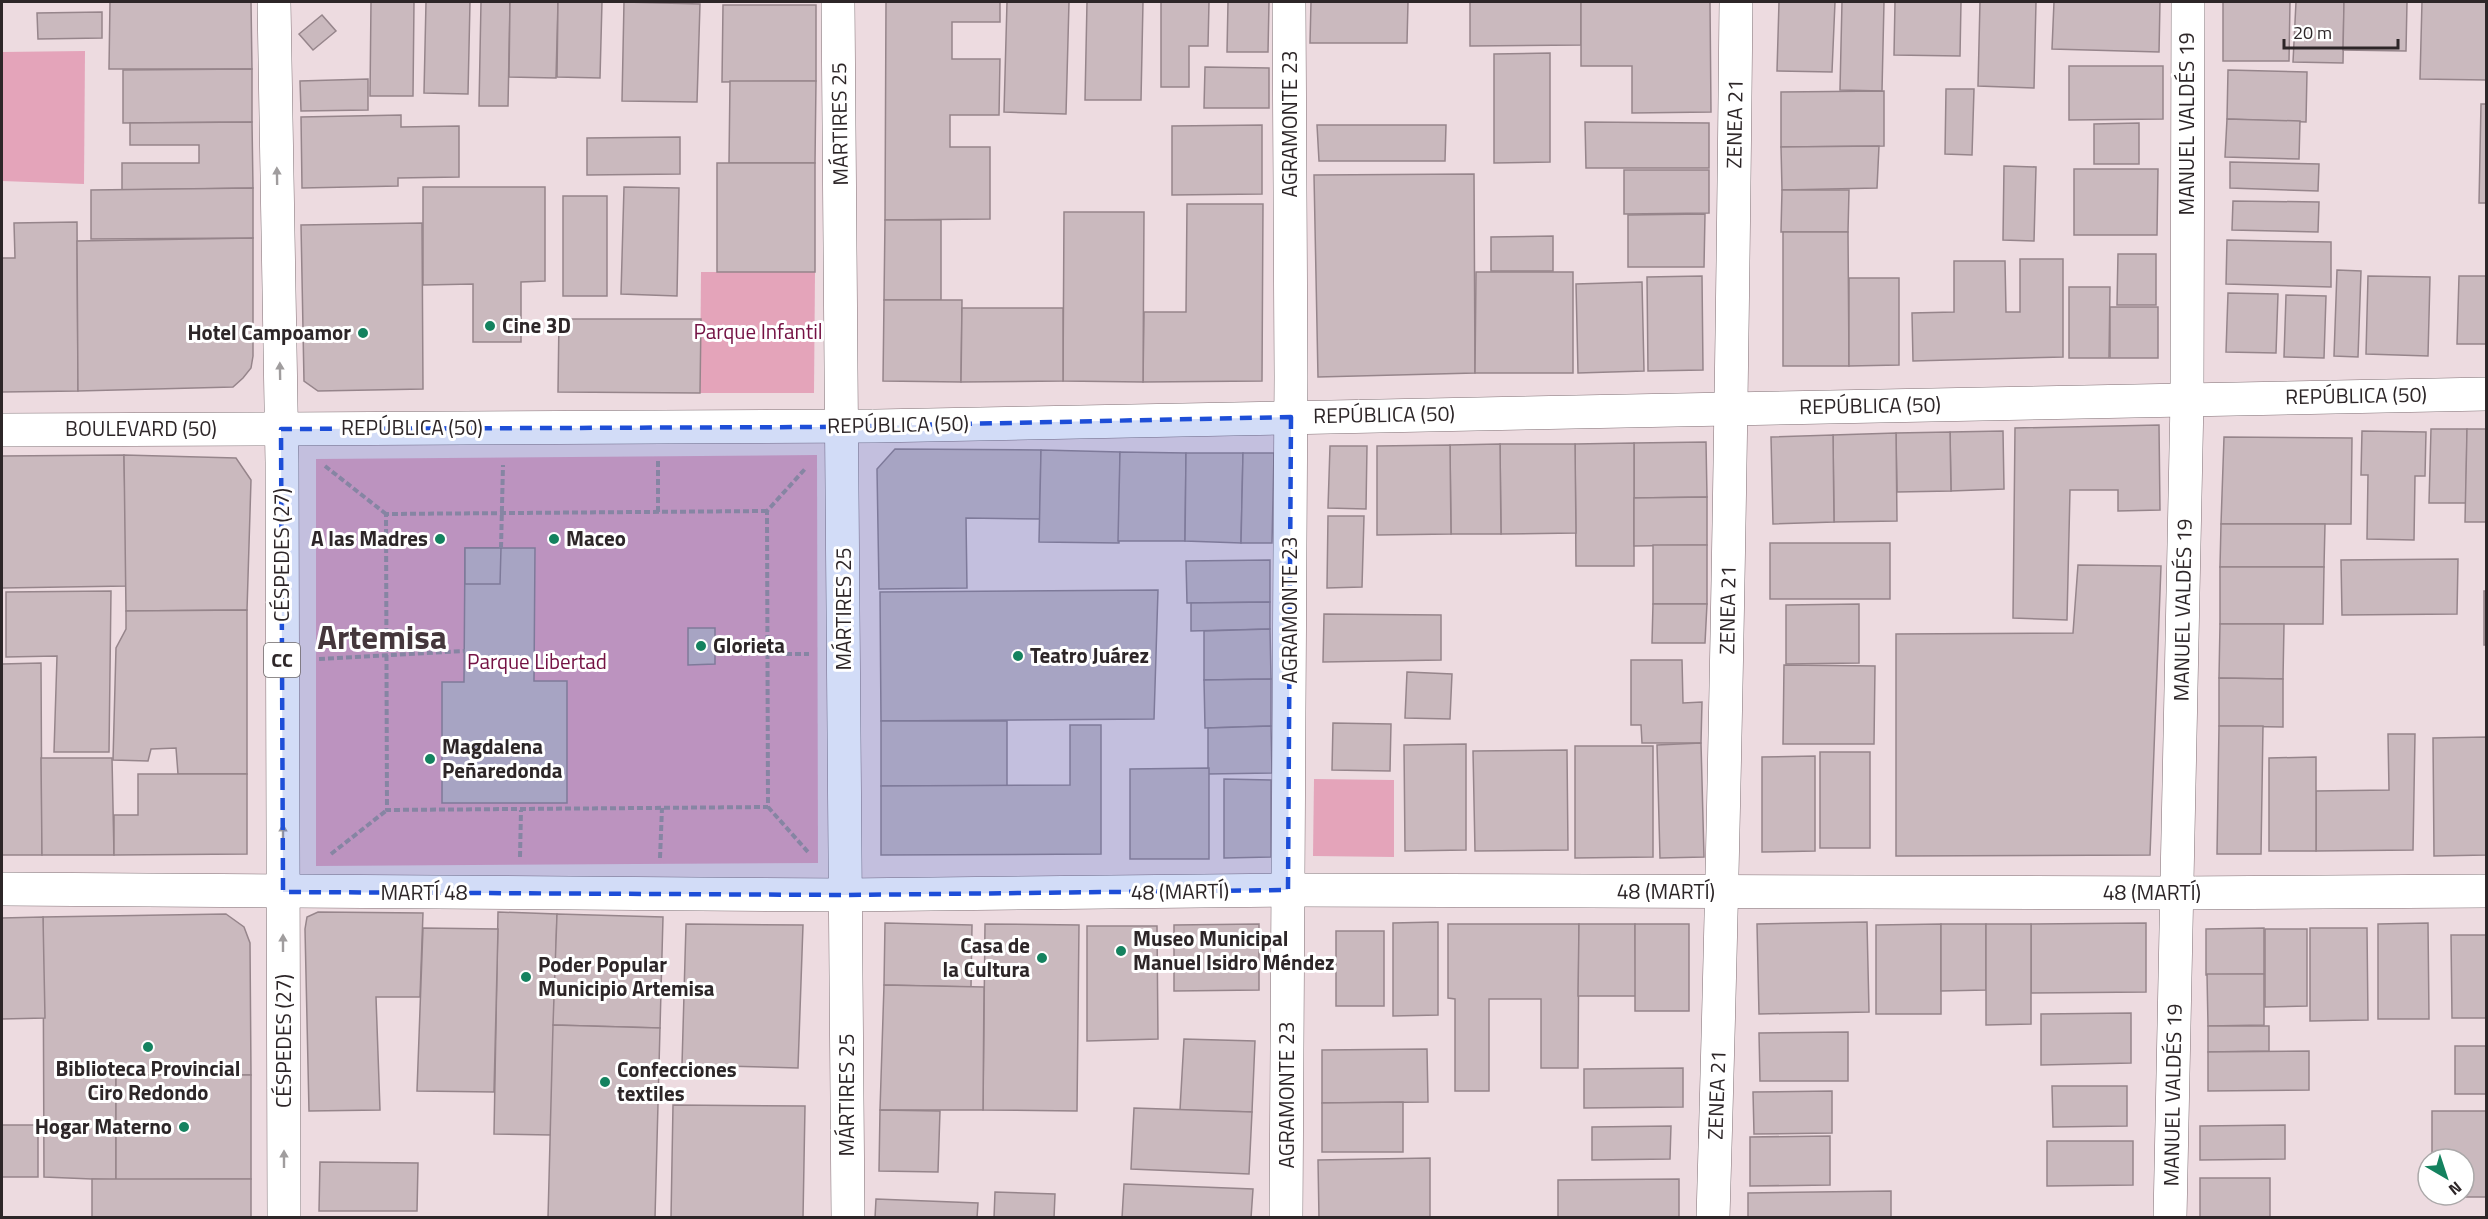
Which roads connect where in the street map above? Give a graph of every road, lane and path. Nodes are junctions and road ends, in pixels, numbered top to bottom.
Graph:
1 (274, 2) edge
2 (838, 2) edge
3 (1289, 2) edge
4 (1736, 2) edge
5 (2188, 2) edge
6 (2487, 394) edge
7 (2187, 400) junction
8 (1732, 408) junction
9 (1291, 417) junction
10 (843, 426) junction
11 (504, 428) junction
12 (281, 429) junction
13 (2, 430) edge
14 (651, 458) dead end
15 (316, 459) dead end
16 (810, 463) dead end
17 (767, 511) junction
18 (658, 512) junction
19 (502, 513) junction
20 (386, 514) junction
21 (501, 548) dead end
22 (317, 651) dead end
23 (465, 651) dead end
24 (386, 655) junction
25 (317, 659) junction
26 (316, 667) dead end
27 (768, 807) junction
28 (662, 808) junction
29 (387, 810) junction
30 (521, 810) junction
31 (811, 855) dead end
32 (519, 865) dead end
33 (2, 889) edge
34 (1288, 890) junction
35 (2487, 891) edge
36 (283, 892) junction
37 (1723, 892) junction
38 (2177, 893) junction
39 (658, 894) junction
40 (846, 895) junction
41 (284, 1218) edge
42 (848, 1218) edge
43 (1286, 1218) edge
44 (1713, 1218) edge
45 (2170, 1218) edge

12 -> 1 street, CÉSPEDES (27) / CC
2 - 10 street, MÁRTIRES 25
3 - 9 street, AGRAMONTE 23
4 - 8 street, ZENEA 21
5 - 7 street, MANUEL VALDÉS 19
6 - 7 street, REPÚBLICA (50)
7 - 8 street, REPÚBLICA (50)
7 - 38 street, MANUEL VALDÉS 19
8 - 9 street, REPÚBLICA (50)
8 - 37 street, ZENEA 21
9 - 10 street, REPÚBLICA (50)
9 - 34 street, AGRAMONTE 23
10 - 11 street, REPÚBLICA (50)
10 - 40 street, MÁRTIRES 25
11 - 12 street, REPÚBLICA (50)
11 - 19 path
12 - 13 street, BOULEVARD (50)
36 -> 12 street, CÉSPEDES (27) / CC
14 - 18 path
15 - 20 path
16 - 17 path
17 - 18 path
17 - 27 path
18 - 19 path
19 - 20 path
19 - 21 path
20 - 24 path
22 - 25 path
23 - 24 path
24 - 25 path
24 - 29 path
25 - 26 path
27 - 28 path
27 - 31 path
28 - 30 path
28 - 39 path
29 - 30 path
29 - 36 path
30 - 32 path
33 - 36 street, MARTÍ 48
34 - 37 street, 48 (MARTÍ)
34 - 40 street, 48 (MARTÍ)
34 - 43 street, AGRAMONTE 23
35 - 38 street, 48 (MARTÍ)
36 - 39 street, MARTÍ 48
41 -> 36 street, CÉSPEDES (27) / CC
37 - 38 street, 48 (MARTÍ)
37 - 44 street, ZENEA 21
38 - 45 street, MANUEL VALDÉS 19
39 - 40 street, MARTÍ 48
40 - 42 street, MÁRTIRES 25

